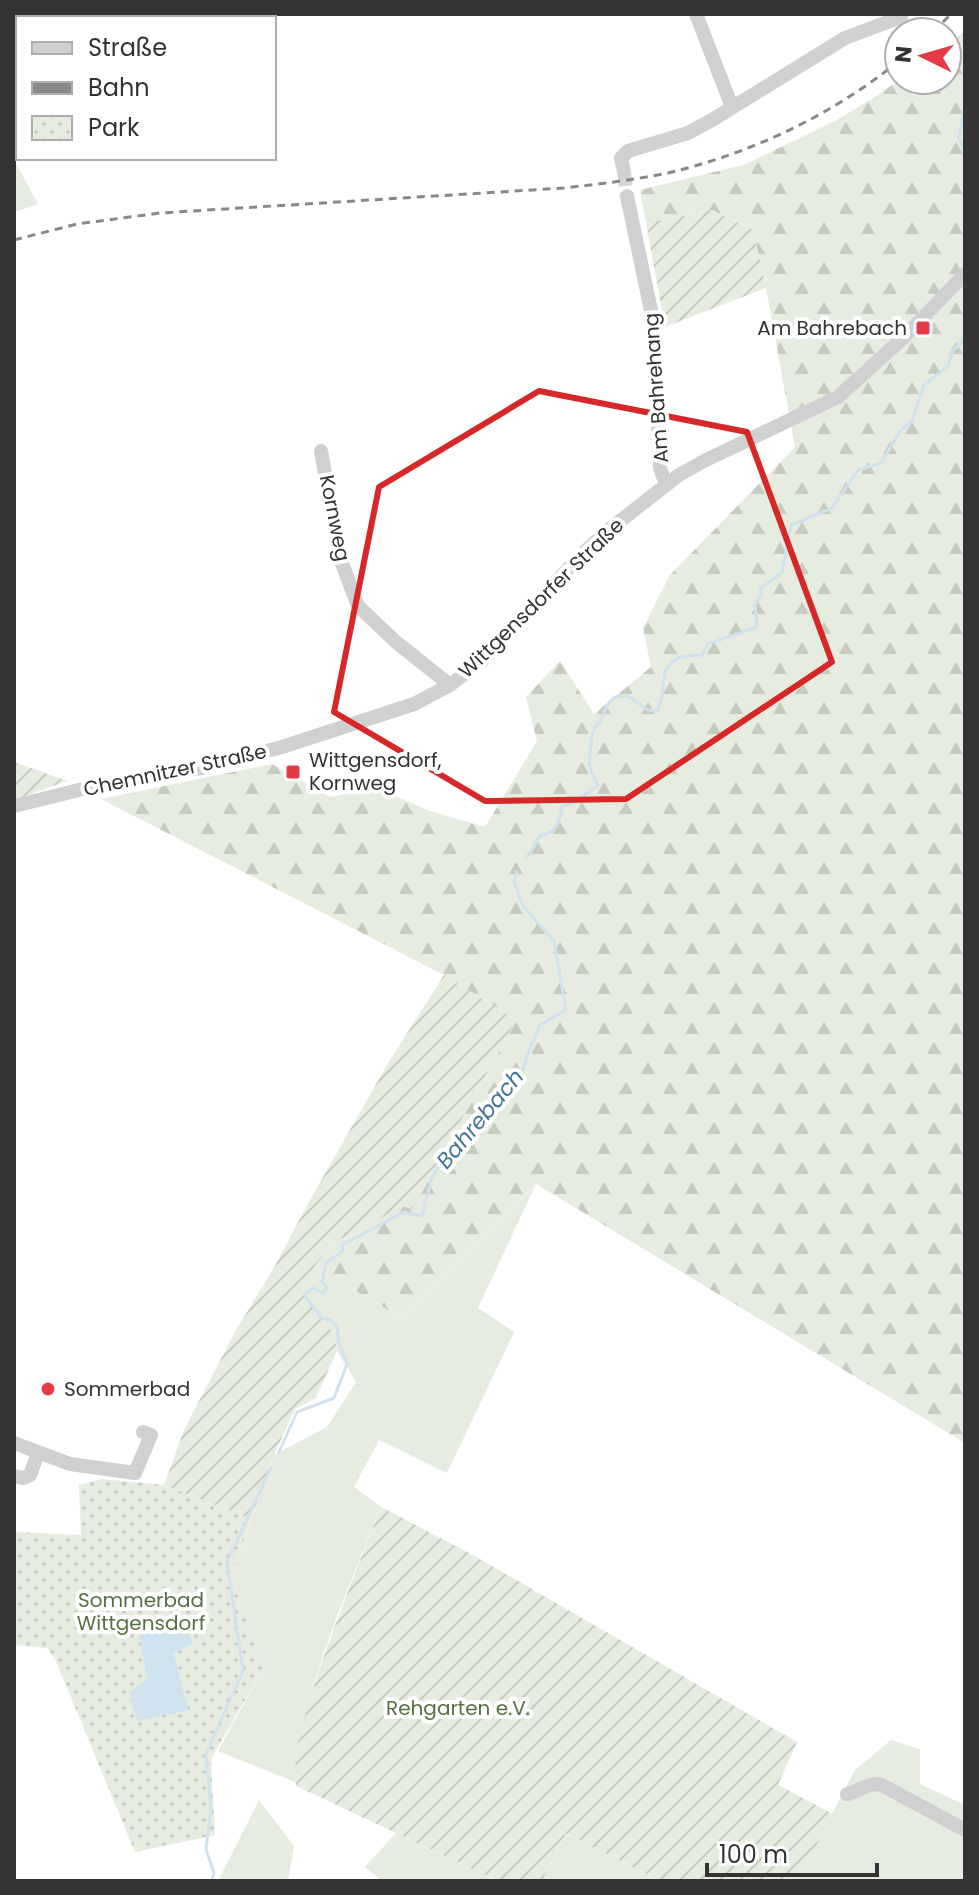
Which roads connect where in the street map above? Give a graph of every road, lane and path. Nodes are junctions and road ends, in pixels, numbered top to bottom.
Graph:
1 (696, 14) edge
2 (901, 15) edge
3 (732, 107) junction
4 (624, 172) tunnel mouth
5 (627, 196) tunnel mouth
6 (965, 274) edge
7 (321, 451) dead end
8 (666, 485) junction
9 (450, 685) junction
10 (335, 731) joint
11 (14, 806) edge
12 (143, 1432) dead end
13 (14, 1443) edge
14 (38, 1453) junction
15 (14, 1476) edge
16 (847, 1794) dead end
17 (965, 1830) edge

1 - 3 street
2 - 3 street
3 - 4 street
5 - 8 street, Am Bahrehang
6 - 8 street, Wittgensdorfer Straße
7 - 9 street, Kornweg
8 - 9 street, Wittgensdorfer Straße
9 - 10 street, Wittgensdorfer Straße
10 - 11 street, Chemnitzer Straße
12 - 14 street
13 - 14 street
14 - 15 street
16 - 17 street

